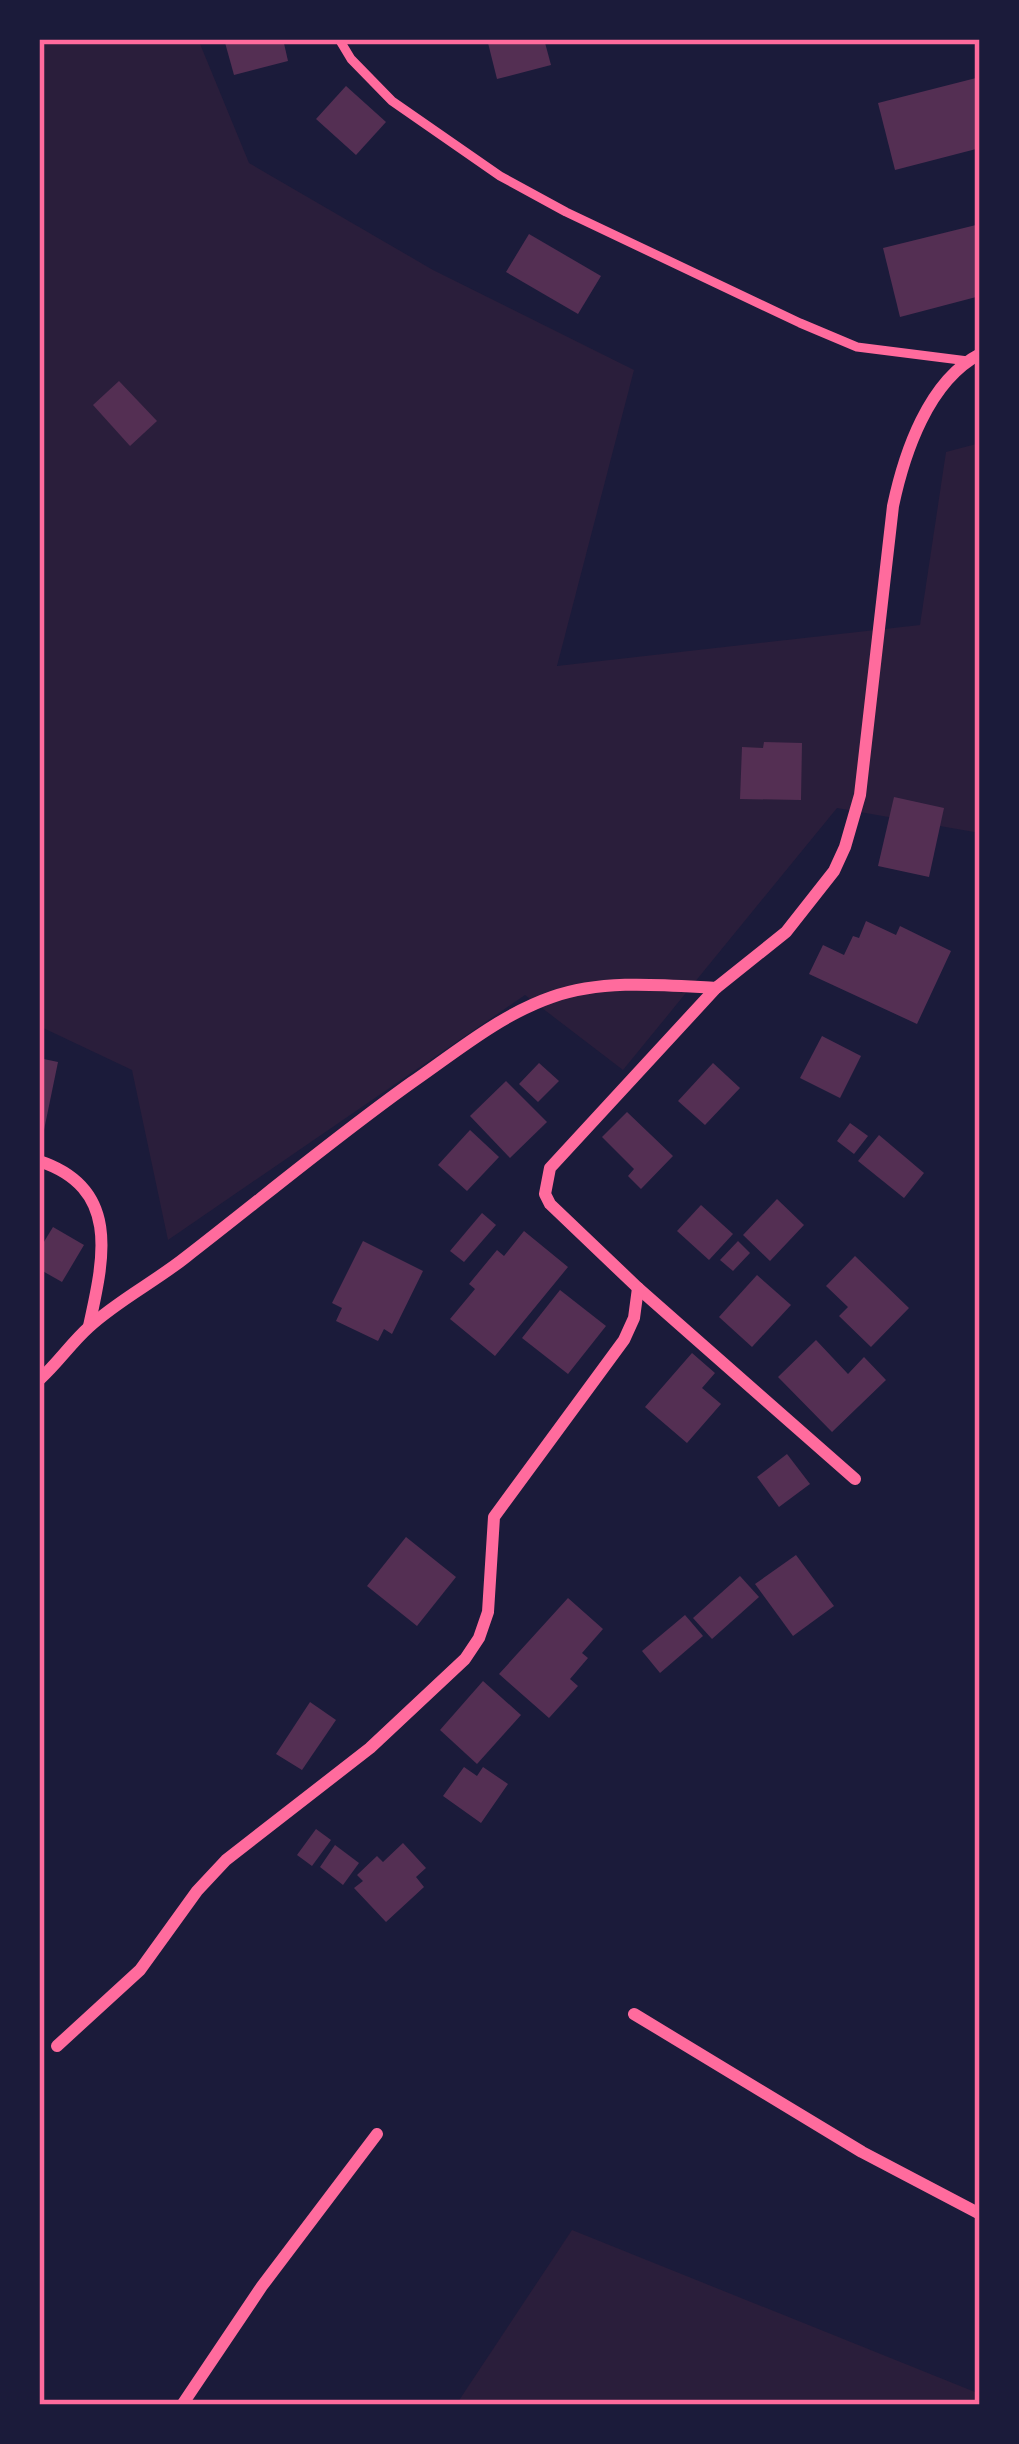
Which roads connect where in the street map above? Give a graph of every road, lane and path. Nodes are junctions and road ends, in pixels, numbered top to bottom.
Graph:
1 (339, 39) edge
2 (974, 358) edge
3 (716, 988) junction
4 (39, 1161) edge
5 (638, 1288) junction
6 (88, 1327) junction
7 (39, 1380) edge
8 (855, 1479) dead end
9 (634, 2014) dead end
10 (57, 2046) dead end
11 (377, 2134) dead end
12 (980, 2214) edge
13 (182, 2405) edge

1 - 2 lane
2 - 3 street
3 - 5 street
3 - 6 street
4 - 6 street
5 - 8 street
5 - 10 street
6 - 7 street
9 - 12 street
11 - 13 street

